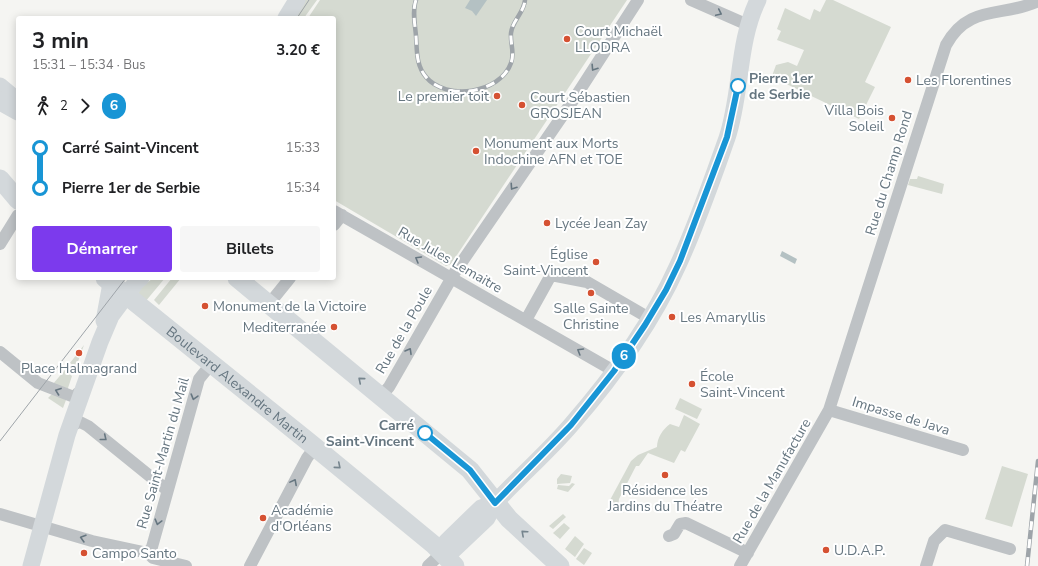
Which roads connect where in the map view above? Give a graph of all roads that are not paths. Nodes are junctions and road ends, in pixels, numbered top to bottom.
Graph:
1 (297, 0) edge
2 (638, 0) edge
3 (691, 0) edge
4 (758, 0) edge
5 (1038, 1) edge
6 (287, 16) edge
7 (748, 25) junction
8 (0, 86) edge
9 (16, 99) edge
10 (0, 101) edge
11 (16, 110) edge
12 (0, 178) edge
13 (0, 195) edge
14 (16, 198) edge
15 (16, 207) edge
16 (338, 213) edge
17 (16, 218) edge
18 (0, 244) edge
19 (452, 278) junction
20 (109, 280) edge
21 (239, 280) edge
22 (288, 280) edge
23 (136, 290) edge
24 (269, 304) junction
25 (649, 318) junction
26 (526, 320) junction
27 (0, 352) edge
28 (212, 363) junction
29 (614, 371) junction
30 (381, 396) junction
31 (75, 410) junction
32 (830, 410) junction
33 (316, 448) junction
34 (963, 450) dead end
35 (167, 490) junction
36 (495, 503) junction
37 (0, 514) edge
38 (42, 527) junction
39 (669, 536) dead end
40 (1010, 549) dead end
41 (748, 553) junction
42 (151, 555) junction
43 (449, 560) edge
44 (31, 566) edge
45 (186, 566) edge
46 (250, 566) edge
47 (428, 566) edge
48 (560, 566) edge
49 (740, 566) edge
50 (926, 566) edge

1 - 6 main road
2 -> 19 street, Rue de la Poule
3 -> 7 street
4 - 7 main road
5 - 32 street, Rue du Champ Rond
7 - 25 main road
8 - 9 main road
10 - 11 main road
12 - 14 main road
13 - 15 main road
19 -> 16 street, Rue Jules Lemaitre
17 - 18 street
19 - 26 street, Rue Jules Lemaitre
30 -> 19 street, Rue de la Poule
20 - 23 main road, Boulevard Alexandre Martin
20 - 31 main road
21 - 24 main road
22 - 24 street
23 - 28 main road, Boulevard Alexandre Martin
23 - 31 main road
23 - 31 main road
30 -> 24 main road
25 - 26 street
25 - 29 main road
29 -> 26 street, Rue Jules Lemaitre
31 -> 27 street
28 - 33 main road, Boulevard Alexandre Martin
28 -> 35 street, Rue Saint-Martin du Mail
29 - 36 main road
30 - 36 main road
31 -> 35 street
31 - 38 main road
32 - 34 street, Impasse de Java
32 - 41 street, Rue de la Manufacture
33 -> 43 main road, Boulevard Alexandre Martin
46 -> 33 street
35 -> 42 street, Rue Saint-Martin du Mail
36 - 43 main road
48 -> 36 main road
37 - 38 street
42 -> 38 street
38 - 44 main road
39 - 41 street
40 - 50 street
41 - 49 street, Rue de la Manufacture
42 - 45 street
43 - 47 street

